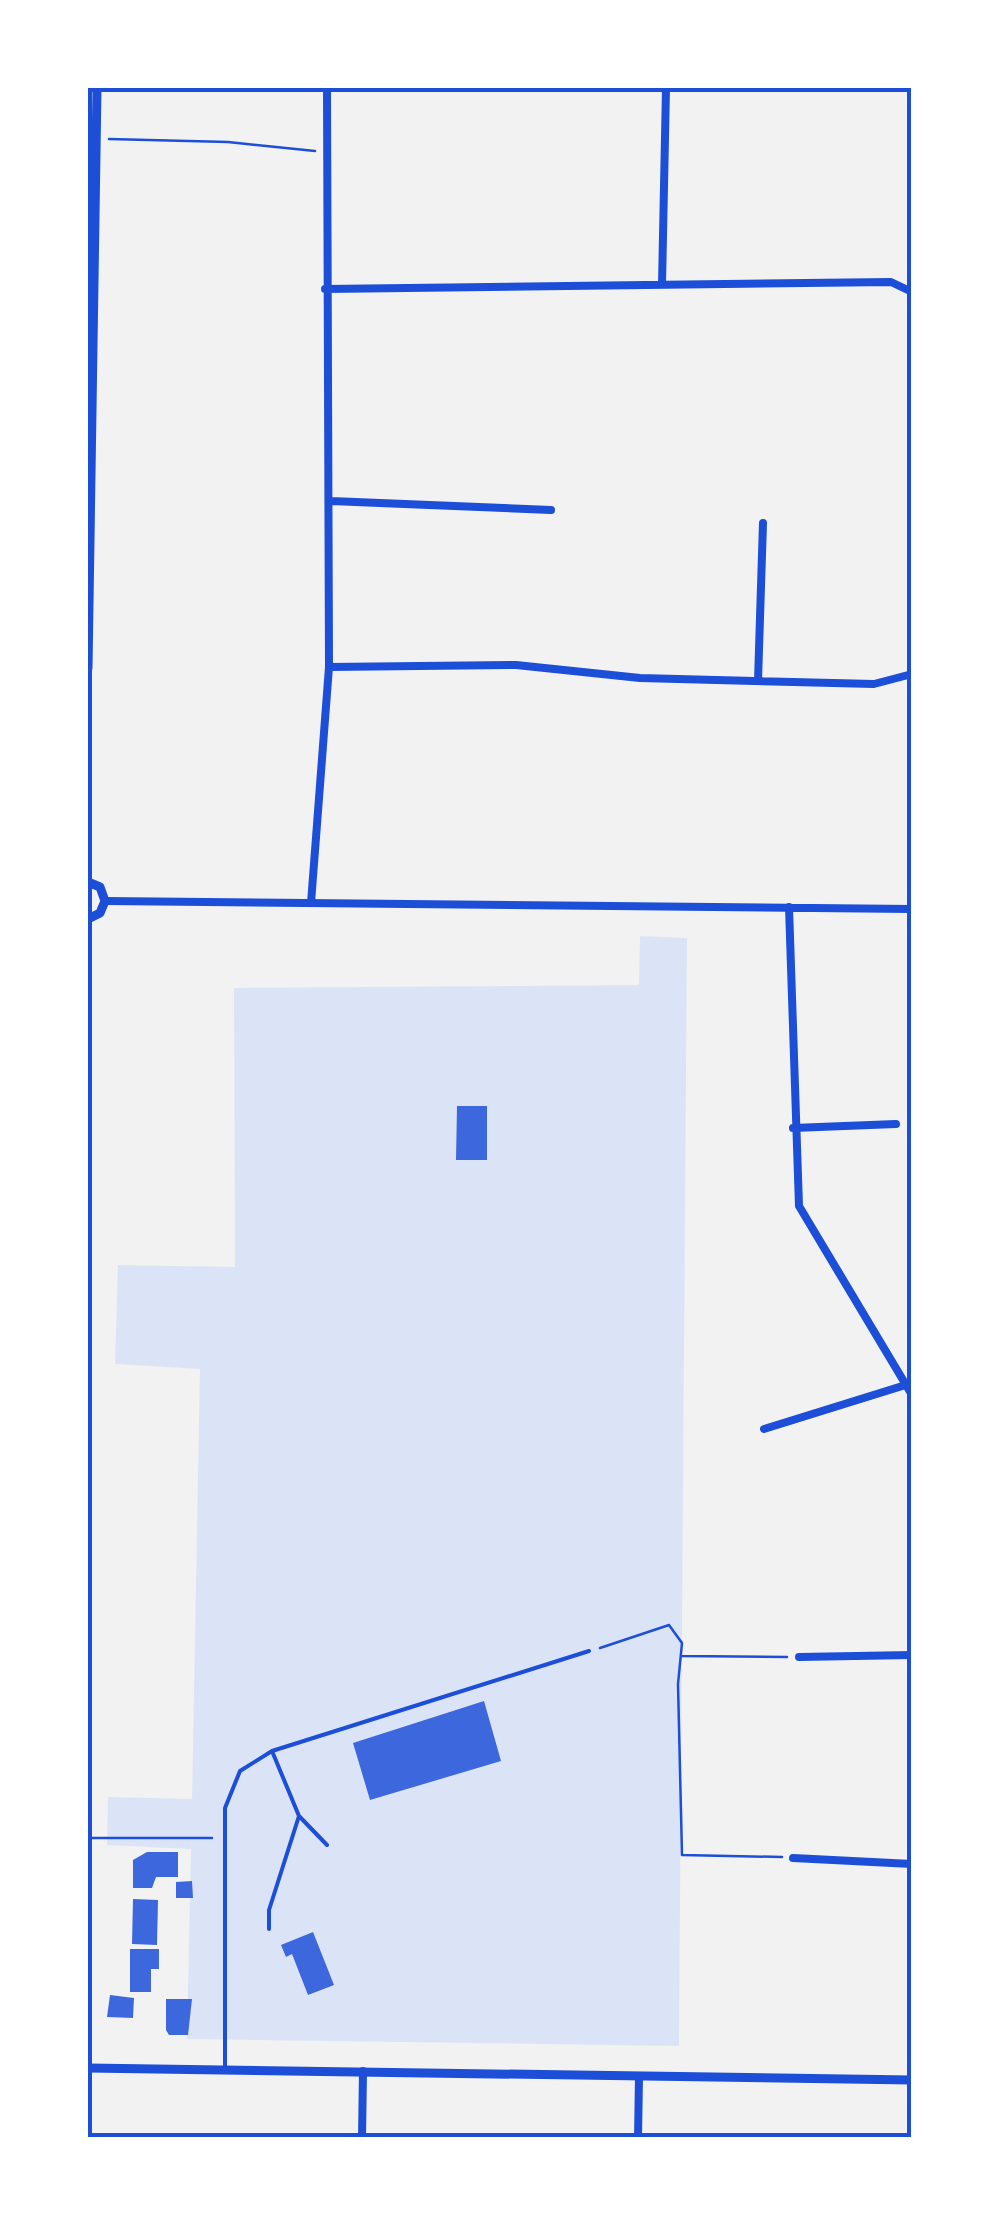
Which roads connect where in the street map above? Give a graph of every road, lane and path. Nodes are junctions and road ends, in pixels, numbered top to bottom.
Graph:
1 (97, 88) edge
2 (327, 88) edge
3 (666, 88) edge
4 (96, 139) junction
5 (326, 152) junction
6 (662, 285) junction
7 (325, 289) junction
8 (912, 292) edge
9 (332, 501) junction
10 (551, 510) dead end
11 (763, 522) dead end
12 (329, 666) junction
13 (88, 668) edge
14 (912, 674) edge
15 (758, 681) junction
16 (88, 869) edge
17 (88, 882) edge
18 (105, 901) junction
19 (311, 903) junction
20 (789, 906) junction
21 (912, 909) edge
22 (88, 921) edge
23 (896, 1124) dead end
24 (793, 1128) junction
25 (909, 1384) edge
26 (912, 1396) edge
27 (764, 1429) dead end
28 (589, 1651) joint
29 (912, 1655) edge
30 (682, 1656) junction
31 (799, 1657) joint
32 (272, 1751) junction
33 (300, 1816) junction
34 (88, 1838) edge
35 (224, 1838) junction
36 (327, 1845) dead end
37 (793, 1858) joint
38 (912, 1864) edge
39 (269, 1929) dead end
40 (88, 2068) edge
41 (225, 2069) junction
42 (363, 2072) junction
43 (639, 2076) junction
44 (912, 2080) edge
45 (362, 2138) edge
46 (638, 2138) edge

1 - 4 street
2 - 5 street
3 - 6 street
4 - 5 path
4 - 13 street
5 - 7 street
6 - 7 street
6 - 8 street
7 - 9 street
9 - 10 street
9 - 12 street
11 - 15 street
12 - 15 street
12 - 19 street
14 - 15 street
16 - 17 street
17 - 18 street
18 - 19 street
18 - 22 street
19 - 20 street
20 - 21 street
20 - 24 street
23 - 24 street
24 - 25 street
25 - 26 street
25 - 27 street
28 - 30 path
28 - 32 lane
29 - 31 street
30 - 31 path
30 - 37 path
32 - 33 lane
32 - 35 lane
33 - 36 lane
33 - 39 lane
34 - 35 path
35 - 41 lane
37 - 38 street
40 - 41 street
41 - 42 street
42 - 43 street
42 - 45 street
43 - 44 street
43 - 46 street

